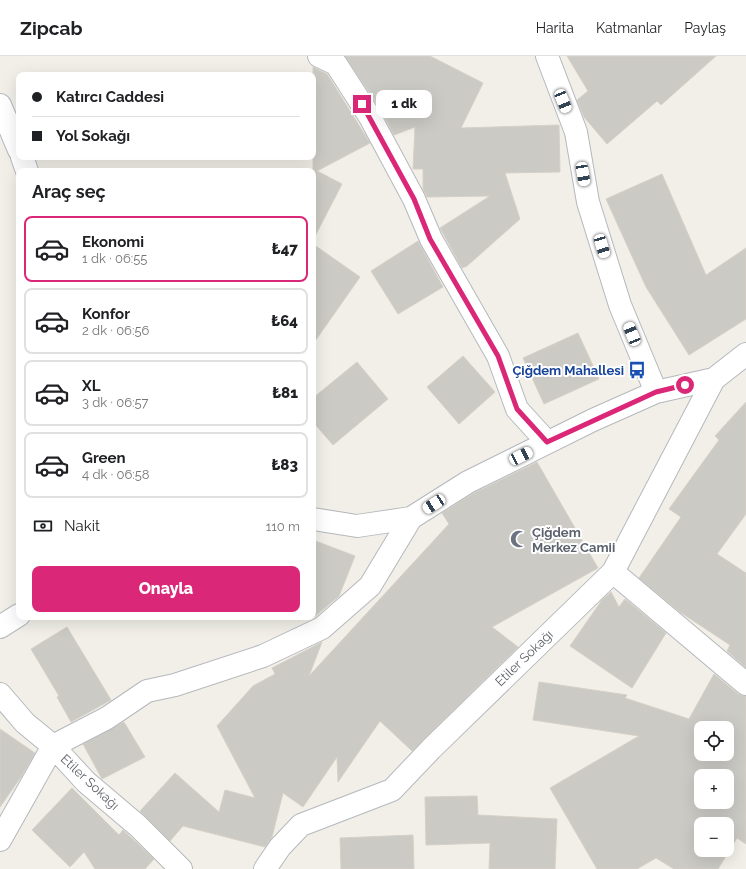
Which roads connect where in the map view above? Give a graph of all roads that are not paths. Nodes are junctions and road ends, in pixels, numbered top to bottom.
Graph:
1 (319, 56) edge
2 (547, 56) edge
3 (0, 105) edge
4 (16, 143) edge
5 (746, 354) edge
6 (714, 379) junction
7 (656, 392) junction
8 (547, 442) junction
9 (411, 518) junction
10 (316, 519) edge
11 (613, 572) junction
12 (16, 616) edge
13 (0, 627) edge
14 (746, 684) edge
15 (0, 694) edge
16 (53, 746) junction
17 (0, 840) edge
18 (181, 869) edge
19 (265, 869) edge

1 - 8 street
2 - 7 street
3 - 4 street
5 - 6 street
6 - 7 street
6 - 11 street, Etiler Sokağı
7 - 8 street
8 - 9 street
9 - 10 street
9 - 16 street
11 - 14 street
11 - 19 street, Etiler Sokağı
12 - 13 street
15 - 16 street, Etiler Sokağı
16 - 17 street
16 - 18 street, Etiler Sokağı

